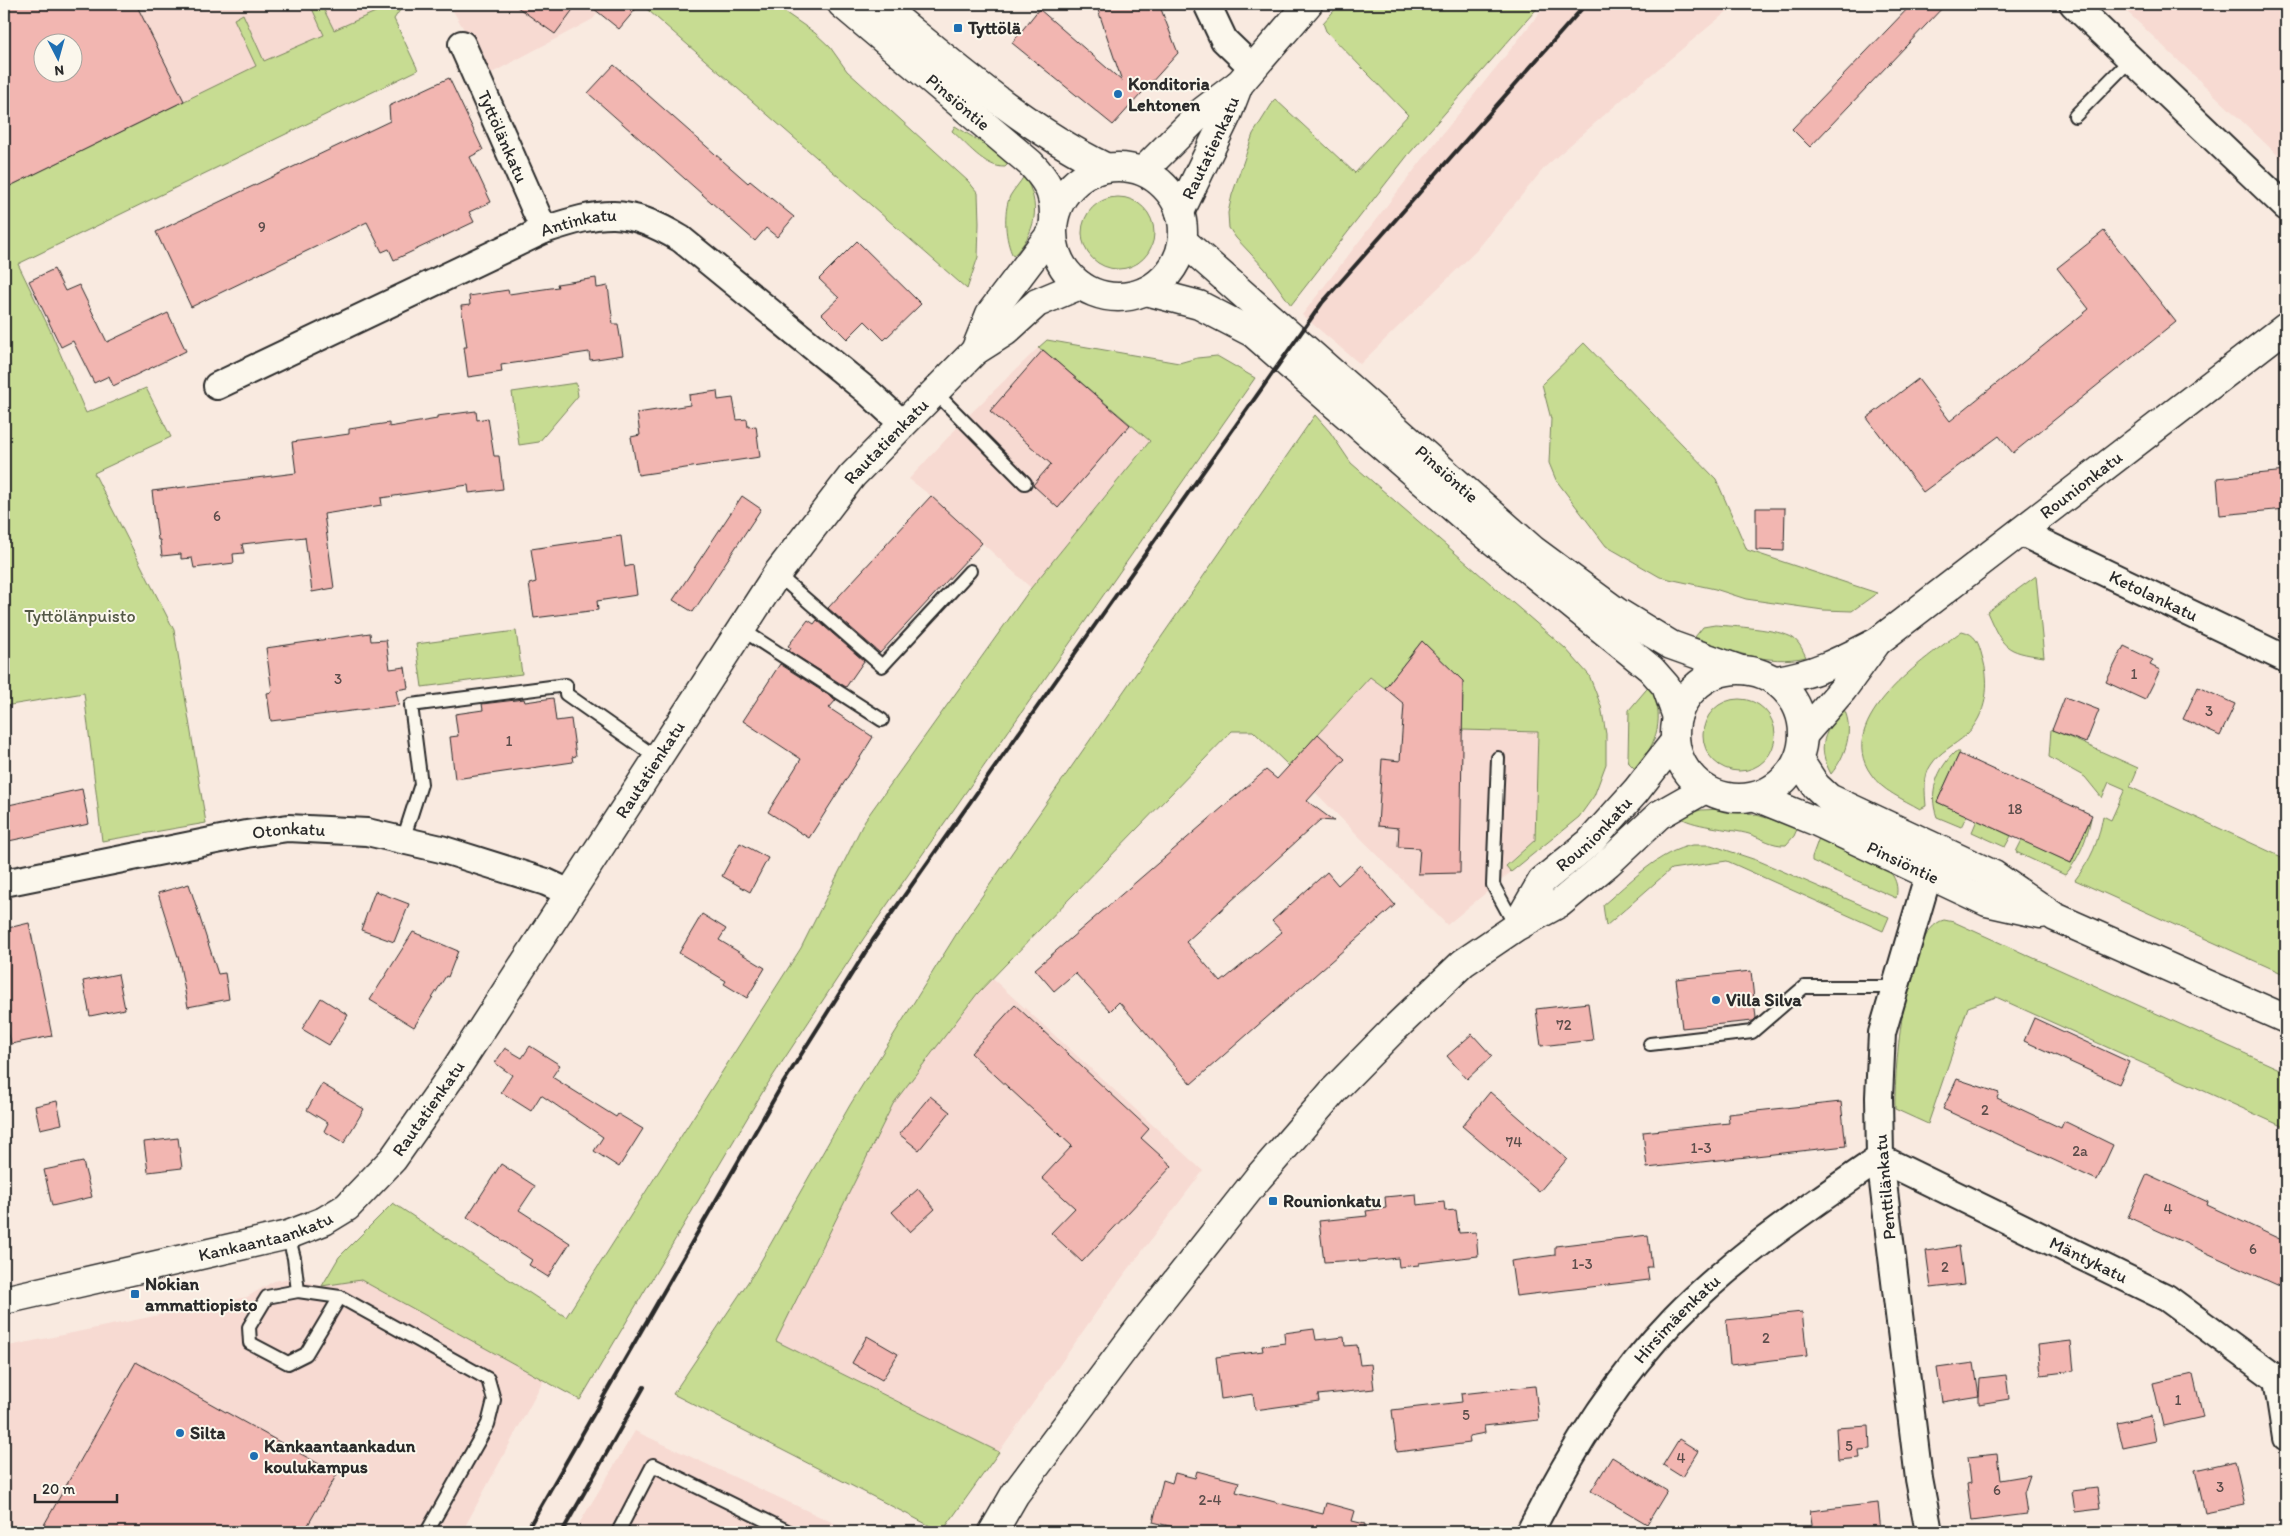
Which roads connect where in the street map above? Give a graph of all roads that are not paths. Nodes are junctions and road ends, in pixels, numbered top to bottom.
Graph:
1 (842, 4) edge
2 (879, 4) edge
3 (1207, 4) edge
4 (1308, 4) edge
5 (2073, 4) edge
6 (462, 44) dead end
7 (2131, 59) junction
8 (1246, 75) junction
9 (2074, 116) dead end
10 (1105, 167) junction
11 (1143, 171) junction
12 (2286, 207) edge
13 (1180, 212) junction
14 (1053, 224) junction
15 (544, 230) junction
16 (1183, 241) junction
17 (1080, 285) junction
18 (1146, 291) junction
19 (2286, 327) edge
20 (975, 351) junction
21 (217, 386) dead end
22 (935, 392) junction
23 (903, 424) junction
24 (1025, 483) dead end
25 (2020, 532) junction
26 (970, 571) dead end
27 (777, 574) junction
28 (741, 629) junction
29 (1877, 642) junction
30 (2286, 659) edge
31 (1738, 669) junction
32 (1776, 680) junction
33 (882, 720) dead end
34 (1676, 729) junction
35 (1804, 734) junction
36 (658, 758) junction
37 (1498, 758) dead end
38 (1799, 760) junction
39 (1705, 789) junction
40 (1756, 797) junction
41 (403, 840) junction
42 (1939, 849) junction
43 (1928, 876) junction
44 (4, 883) edge
45 (570, 893) junction
46 (2055, 916) junction
47 (1516, 927) junction
48 (1894, 987) junction
49 (2286, 1019) edge
50 (1650, 1044) dead end
51 (1880, 1158) junction
52 (347, 1207) joint
53 (288, 1235) junction
54 (298, 1291) junction
55 (340, 1296) junction
56 (4, 1300) edge
57 (2282, 1381) edge
58 (2286, 1438) edge
59 (427, 1532) edge
60 (618, 1532) edge
61 (789, 1532) edge
62 (993, 1532) edge
63 (1530, 1532) edge
64 (1929, 1532) edge

1 - 14 main road, Pinsiöntie
2 - 10 main road, Pinsiöntie
3 - 8 street
4 - 8 main road, Rautatienkatu
5 - 7 street
6 - 15 street, Tyttölänkatu
7 - 9 lane
7 - 12 street
8 - 11 main road, Rautatienkatu
8 - 13 main road, Rautatienkatu
10 - 11 main road
10 - 14 main road
11 - 13 main road
13 - 16 main road
14 - 17 main road
14 - 20 main road, Rautatienkatu
15 - 21 street, Antinkatu
15 - 23 street, Antinkatu
16 - 18 main road
16 - 31 main road, Pinsiöntie
17 - 18 main road
17 - 20 main road, Rautatienkatu
18 - 34 main road, Pinsiöntie
19 - 25 main road, Rounionkatu
20 - 22 main road, Rautatienkatu
22 - 23 main road, Rautatienkatu
22 - 24 lane
23 - 27 main road, Rautatienkatu
25 - 29 main road, Rounionkatu
25 - 30 street, Ketolankatu
26 - 27 lane
27 - 28 main road, Rautatienkatu
28 - 33 lane
28 - 36 main road, Rautatienkatu
29 - 32 main road, Rounionkatu
29 - 35 main road, Rounionkatu
31 - 32 main road
31 - 34 main road
32 - 35 main road
34 - 39 main road
34 - 47 main road, Rounionkatu
35 - 38 main road
36 - 41 lane
36 - 45 main road, Rautatienkatu
37 - 47 lane
38 - 40 main road
38 - 42 main road, Pinsiöntie
39 - 40 main road
39 - 47 main road, Rounionkatu
40 - 43 main road, Pinsiöntie
41 - 44 street, Otonkatu
41 - 45 street, Otonkatu
42 - 43 street, Penttilänkatu
42 - 46 main road, Pinsiöntie
43 - 46 main road, Pinsiöntie
43 - 48 street, Penttilänkatu
45 - 52 main road, Rautatienkatu
46 - 49 main road, Pinsiöntie
47 - 62 main road, Rounionkatu
48 - 50 lane
48 - 51 street, Penttilänkatu
51 - 57 street, Mäntykatu
51 - 63 street, Hirsimäenkatu
51 - 64 street, Penttilänkatu
52 - 53 main road, Kankaantaankatu
53 - 54 lane
53 - 56 main road, Kankaantaankatu
54 - 55 lane
54 - 55 lane
55 - 59 lane
57 - 58 street
60 - 61 lane

